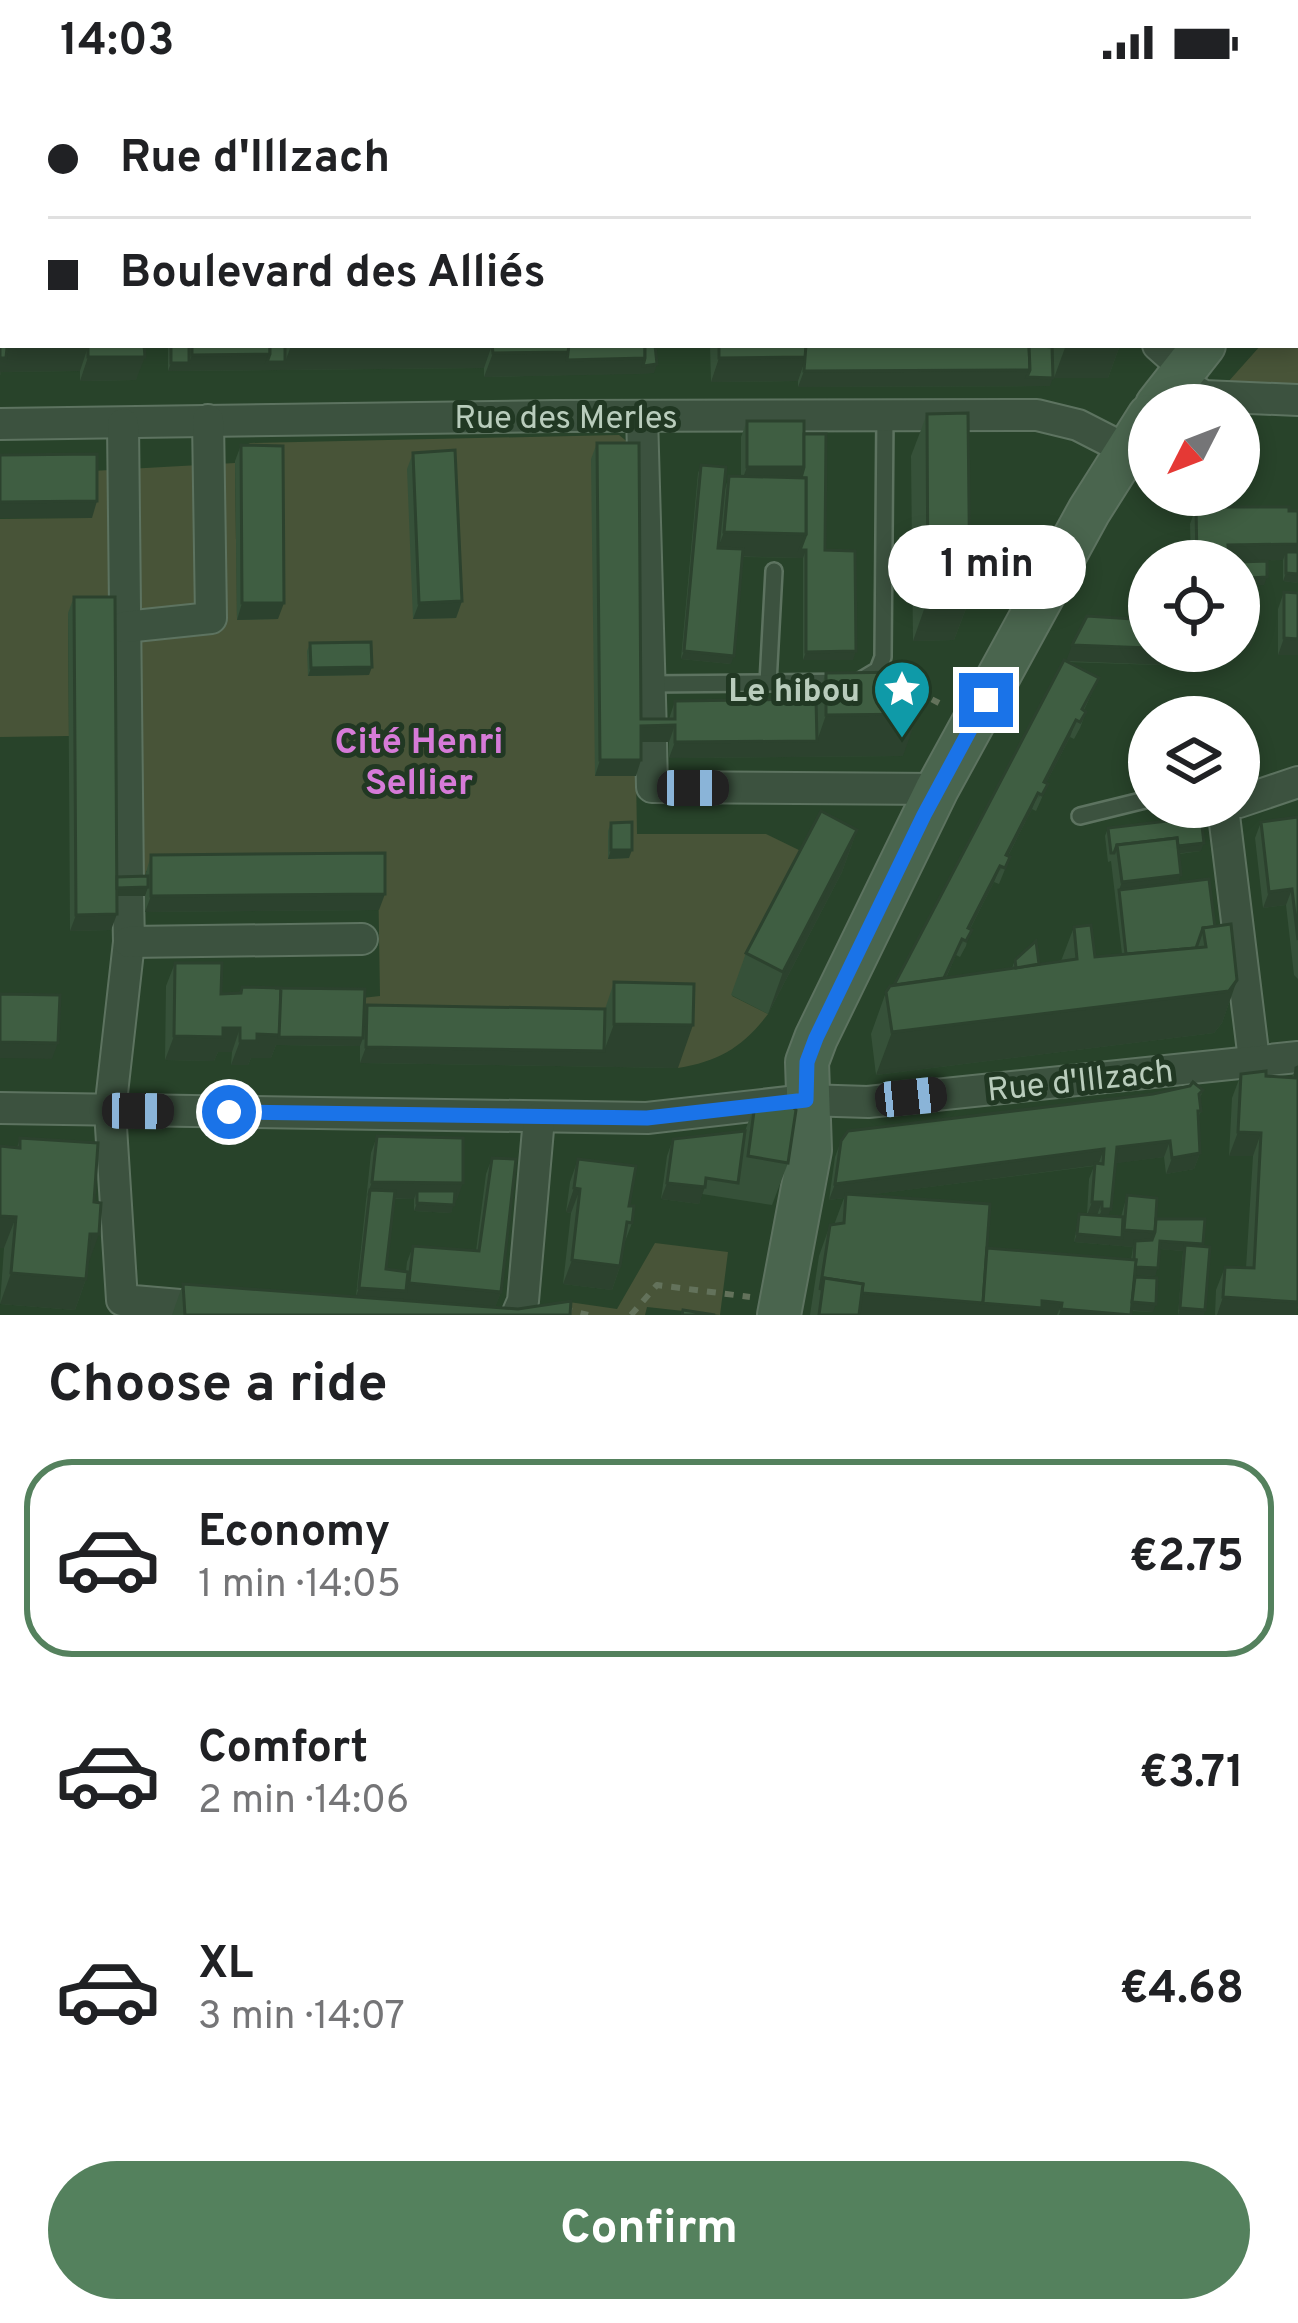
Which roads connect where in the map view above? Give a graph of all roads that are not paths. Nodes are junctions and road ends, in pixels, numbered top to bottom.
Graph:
1 (1176, 368) edge
2 (1298, 400) edge
3 (885, 414) junction
4 (642, 416) junction
5 (208, 420) junction
6 (0, 424) edge
7 (123, 424) junction
8 (1128, 431) edge
9 (1128, 448) edge
10 (774, 571) dead end
11 (125, 627) junction
12 (768, 683) junction
13 (649, 684) junction
14 (1298, 782) edge
15 (937, 789) junction
16 (1260, 795) edge
17 (1128, 804) edge
18 (1081, 815) dead end
19 (1225, 828) edge
20 (362, 939) dead end
21 (130, 942) junction
22 (1298, 1057) edge
23 (1254, 1060) junction
24 (806, 1100) junction
25 (0, 1108) edge
26 (110, 1111) junction
27 (539, 1118) junction
28 (771, 1306) edge
29 (520, 1308) edge
30 (296, 1315) edge

1 - 2 street
3 - 4 street, Rue des Merles
3 - 8 street, Rue des Merles
3 - 12 lane
4 - 5 street, Rue des Merles
4 - 13 street
5 - 7 street, Rue des Merles
5 - 11 street
6 - 7 street, Rue des Merles
7 - 11 street
9 - 15 main road
10 - 12 lane
11 - 21 street
12 - 13 lane
13 - 15 street
14 - 16 street
15 - 24 main road
17 - 18 lane
19 - 23 street
20 - 21 street
21 - 26 street
22 - 23 street, Rue d'Illzach
23 - 24 street, Rue d'Illzach
24 - 27 street, Rue d'Illzach
24 - 28 main road
25 - 26 street, Rue d'Illzach
26 - 27 street, Rue d'Illzach
26 - 30 street
27 - 29 street

